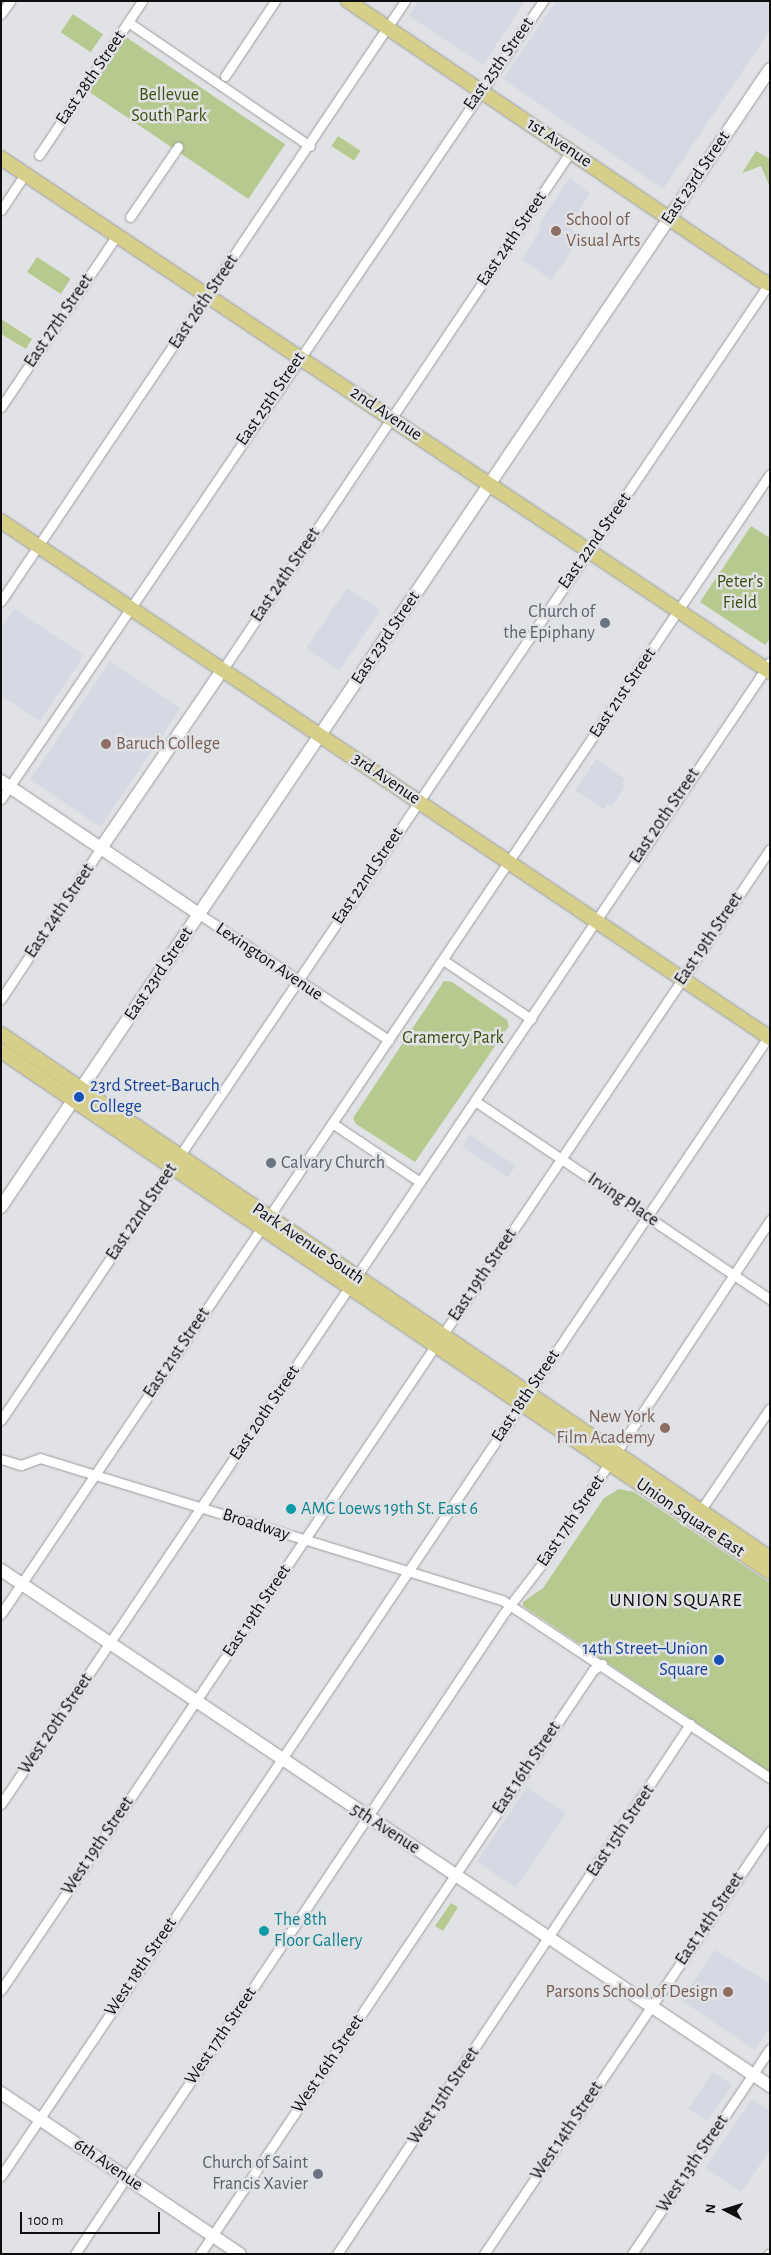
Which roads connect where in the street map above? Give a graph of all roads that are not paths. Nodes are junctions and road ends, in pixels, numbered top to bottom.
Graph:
1 (10, 1) edge
2 (142, 1) edge
3 (275, 1) edge
4 (348, 1) edge
5 (405, 1) edge
6 (543, 1) edge
7 (1, 14) edge
8 (128, 22) junction
9 (389, 28) junction
10 (770, 69) edge
11 (225, 76) dead end
12 (481, 91) junction
13 (310, 146) junction
14 (178, 147) dead end
15 (571, 151) junction
16 (39, 156) dead end
17 (1, 158) edge
18 (25, 174) junction
19 (1, 210) edge
20 (130, 217) dead end
21 (668, 218) junction
22 (117, 235) junction
23 (769, 283) edge
24 (209, 296) junction
25 (300, 356) junction
26 (1, 407) edge
27 (392, 418) junction
28 (770, 474) edge
29 (490, 484) junction
30 (1, 521) edge
31 (38, 546) junction
32 (589, 550) junction
33 (1, 601) edge
34 (131, 608) junction
35 (678, 610) junction
36 (768, 668) edge
37 (223, 669) junction
38 (320, 735) junction
39 (5, 784) edge
40 (1, 799) edge
41 (418, 801) junction
42 (102, 848) junction
43 (770, 849) edge
44 (509, 862) junction
45 (199, 914) junction
46 (596, 921) junction
47 (442, 960) junction
48 (682, 979) junction
49 (297, 981) junction
50 (1, 998) edge
51 (531, 1019) junction
52 (1, 1034) edge
53 (769, 1036) edge
54 (389, 1040) junction
55 (1, 1052) edge
56 (82, 1088) junction
57 (74, 1100) junction
58 (475, 1101) junction
59 (332, 1123) junction
60 (561, 1158) junction
61 (175, 1162) junction
62 (420, 1182) junction
63 (1, 1207) edge
64 (647, 1216) junction
65 (770, 1220) edge
66 (265, 1223) junction
67 (733, 1275) junction
68 (353, 1282) junction
69 (770, 1299) edge
70 (440, 1340) junction
71 (525, 1398) junction
72 (770, 1408) edge
73 (1, 1420) edge
74 (613, 1457) junction
75 (1, 1459) edge
76 (94, 1476) junction
77 (201, 1508) junction
78 (697, 1516) junction
79 (304, 1541) junction
80 (770, 1558) edge
81 (1, 1570) edge
82 (408, 1572) junction
83 (770, 1572) edge
84 (22, 1584) junction
85 (511, 1604) junction
86 (1, 1614) edge
87 (110, 1643) junction
88 (602, 1664) junction
89 (195, 1701) junction
90 (690, 1724) junction
91 (282, 1759) junction
92 (770, 1778) edge
93 (1, 1804) edge
94 (368, 1819) junction
95 (770, 1831) edge
96 (456, 1874) junction
97 (550, 1938) junction
98 (1, 1990) edge
99 (651, 2008) junction
100 (770, 2049) edge
101 (753, 2074) junction
102 (770, 2086) edge
103 (1, 2092) edge
104 (40, 2119) junction
105 (1, 2176) edge
106 (126, 2177) junction
107 (213, 2235) junction
108 (75, 2254) edge
109 (200, 2254) edge
110 (240, 2254) edge
111 (337, 2254) edge
112 (484, 2254) edge
113 (632, 2254) edge

1 - 7 street
2 - 8 street, East 28th Street
3 - 11 street
4 - 9 main road, 1st Avenue
5 - 9 street, East 26th Street
6 - 12 street, East 25th Street
8 - 13 street
8 - 16 street, East 28th Street
9 - 12 main road, 1st Avenue
9 - 13 street, East 26th Street
10 - 21 main road, East 23rd Street
12 - 15 main road, 1st Avenue
12 - 25 street, East 25th Street
13 - 24 street, East 26th Street
14 - 20 street
15 - 21 main road, 1st Avenue
15 - 27 street, East 24th Street
17 - 18 main road, 2nd Avenue
18 - 19 street
18 - 22 main road, 2nd Avenue
21 - 23 main road, 1st Avenue
21 - 29 main road, East 23rd Street
22 - 24 main road, 2nd Avenue
22 - 26 street, East 27th Street
23 - 32 street, East 22nd Street
24 - 25 main road, 2nd Avenue
24 - 31 street, East 26th Street
25 - 27 main road, 2nd Avenue
25 - 34 street, East 25th Street
27 - 29 main road, 2nd Avenue
27 - 37 street, East 24th Street
28 - 35 street, East 21st Street
29 - 32 main road, 2nd Avenue
29 - 38 main road, East 23rd Street
30 - 31 main road, 3rd Avenue
31 - 33 street, East 26th Street
31 - 34 main road, 3rd Avenue
32 - 35 main road, 2nd Avenue
32 - 41 street, East 22nd Street
34 - 37 main road, 3rd Avenue
34 - 39 street, East 25th Street
35 - 36 main road, 2nd Avenue
35 - 44 street, East 21st Street
36 - 46 street, East 20th Street
37 - 38 main road, 3rd Avenue
37 - 42 main road, East 24th Street
38 - 41 main road, 3rd Avenue
38 - 45 main road, East 23rd Street
39 - 40 street, East 25th Street
39 - 42 main road, Lexington Avenue
41 - 44 main road, 3rd Avenue
41 - 49 street, East 22nd Street
42 - 45 main road, Lexington Avenue
42 - 50 street, East 24th Street
43 - 48 street, East 19th Street
44 - 46 main road, 3rd Avenue
44 - 47 street, East 21st Street
45 - 49 street, Lexington Avenue
45 - 56 main road, East 23rd Street
46 - 48 main road, 3rd Avenue
46 - 51 street, East 20th Street
47 - 51 street
47 - 54 street, East 21st Street
48 - 53 main road, 3rd Avenue
48 - 60 street, East 19th Street
49 - 54 street, Lexington Avenue
49 - 61 street, East 22nd Street
51 - 58 street, East 20th Street
52 - 56 main road, Park Avenue South
53 - 64 street, East 18th Street
54 - 59 street, East 21st Street
55 - 57 main road, Park Avenue South
56 - 57 main road, East 23rd Street
56 - 61 main road, Park Avenue South
57 - 61 main road, Park Avenue South
57 - 63 main road, East 23rd Street
58 - 60 street, Irving Place
58 - 62 street, East 20th Street
59 - 62 street
59 - 66 street, East 21st Street
60 - 64 street, Irving Place
60 - 70 street, East 19th Street
61 - 66 main road, Park Avenue South
61 - 73 street, East 22nd Street
62 - 68 street, East 20th Street
64 - 67 street, Irving Place
64 - 71 street, East 18th Street
65 - 67 street, East 17th Street
66 - 68 main road, Park Avenue South
66 - 76 street, East 21st Street
67 - 69 street, Irving Place
67 - 74 street, East 17th Street
68 - 70 main road, Park Avenue South
68 - 77 street, East 20th Street
70 - 71 main road, Park Avenue South
70 - 79 street, East 19th Street
71 - 74 main road, Park Avenue South
71 - 82 street, East 18th Street
72 - 78 street
74 - 78 main road, Union Square East
74 - 85 street, East 17th Street
75 - 76 street, Broadway
76 - 77 street, Broadway
76 - 84 street, East 21st Street
77 - 79 street, Broadway
77 - 87 street, East 20th Street
78 - 80 main road, Union Square East
78 - 83 main road, Union Square East
79 - 82 street, Broadway
79 - 89 street, East 19th Street
81 - 84 main road, 5th Avenue
82 - 85 street, Broadway
82 - 91 street, East 18th Street
84 - 86 street, East 21st Street
84 - 87 main road, 5th Avenue
85 - 88 street, Broadway
85 - 94 street, East 17th Street
87 - 89 main road, 5th Avenue
87 - 93 street, West 20th Street
88 - 90 street, Broadway
88 - 96 street, East 16th Street
89 - 91 main road, 5th Avenue
89 - 98 street, West 19th Street
90 - 92 street, Broadway
90 - 97 street, East 15th Street
91 - 94 main road, 5th Avenue
91 - 104 street, West 18th Street
94 - 96 main road, 5th Avenue
94 - 106 street, West 17th Street
95 - 99 street, East 14th Street
96 - 97 main road, 5th Avenue
96 - 107 street, West 16th Street
97 - 99 main road, 5th Avenue
97 - 111 street, West 15th Street
99 - 101 main road, 5th Avenue
99 - 112 street, West 14th Street
100 - 101 street, West 13th Street
101 - 102 main road, 5th Avenue
101 - 113 street, West 13th Street
103 - 104 main road, 6th Avenue
104 - 105 street, West 18th Street
104 - 106 main road, 6th Avenue
106 - 107 main road, 6th Avenue
106 - 108 street, West 17th Street
107 - 109 street, West 16th Street
107 - 110 main road, 6th Avenue

